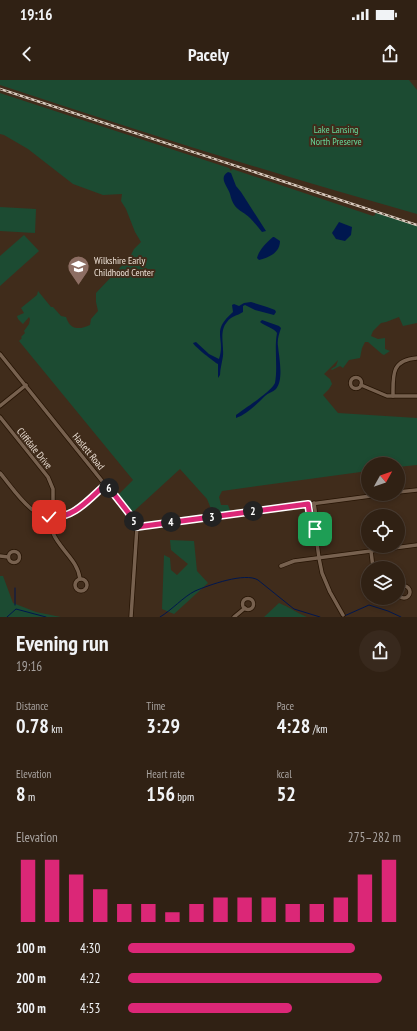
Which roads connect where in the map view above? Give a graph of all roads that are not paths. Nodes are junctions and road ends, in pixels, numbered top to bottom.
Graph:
1 (0, 354) edge
2 (417, 358) edge
3 (361, 385) dead end
4 (26, 386) junction
5 (393, 396) junction
6 (417, 396) edge
7 (0, 406) edge
8 (0, 417) edge
9 (0, 473) edge
10 (106, 484) junction
11 (417, 490) edge
12 (405, 491) edge
13 (361, 497) edge
14 (314, 503) junction
15 (308, 504) junction
16 (53, 518) junction
17 (137, 527) junction
18 (315, 529) junction
19 (417, 545) edge
20 (405, 547) edge
21 (361, 552) edge
22 (0, 556) edge
23 (8, 556) dead end
24 (318, 558) junction
25 (281, 566) dead end
26 (80, 579) dead end
27 (245, 608) dead end
28 (343, 615) dead end
29 (131, 617) edge
30 (234, 617) edge

1 - 4 street, Haslett Road
2 - 5 street
3 - 5 street
4 - 7 street
4 - 10 street, Haslett Road
5 - 6 street
8 - 16 street, Cliffdale Drive
9 - 16 street
10 - 16 street
10 - 17 street, Haslett Road
11 - 12 street
13 - 14 street
14 - 15 street
14 - 18 street
15 - 17 street
15 - 18 street
16 - 26 street, Cliffdale Drive
17 - 29 street
18 - 24 street
19 - 20 street
21 - 24 street
22 - 23 street
24 - 25 street
24 - 28 street
27 - 30 street

